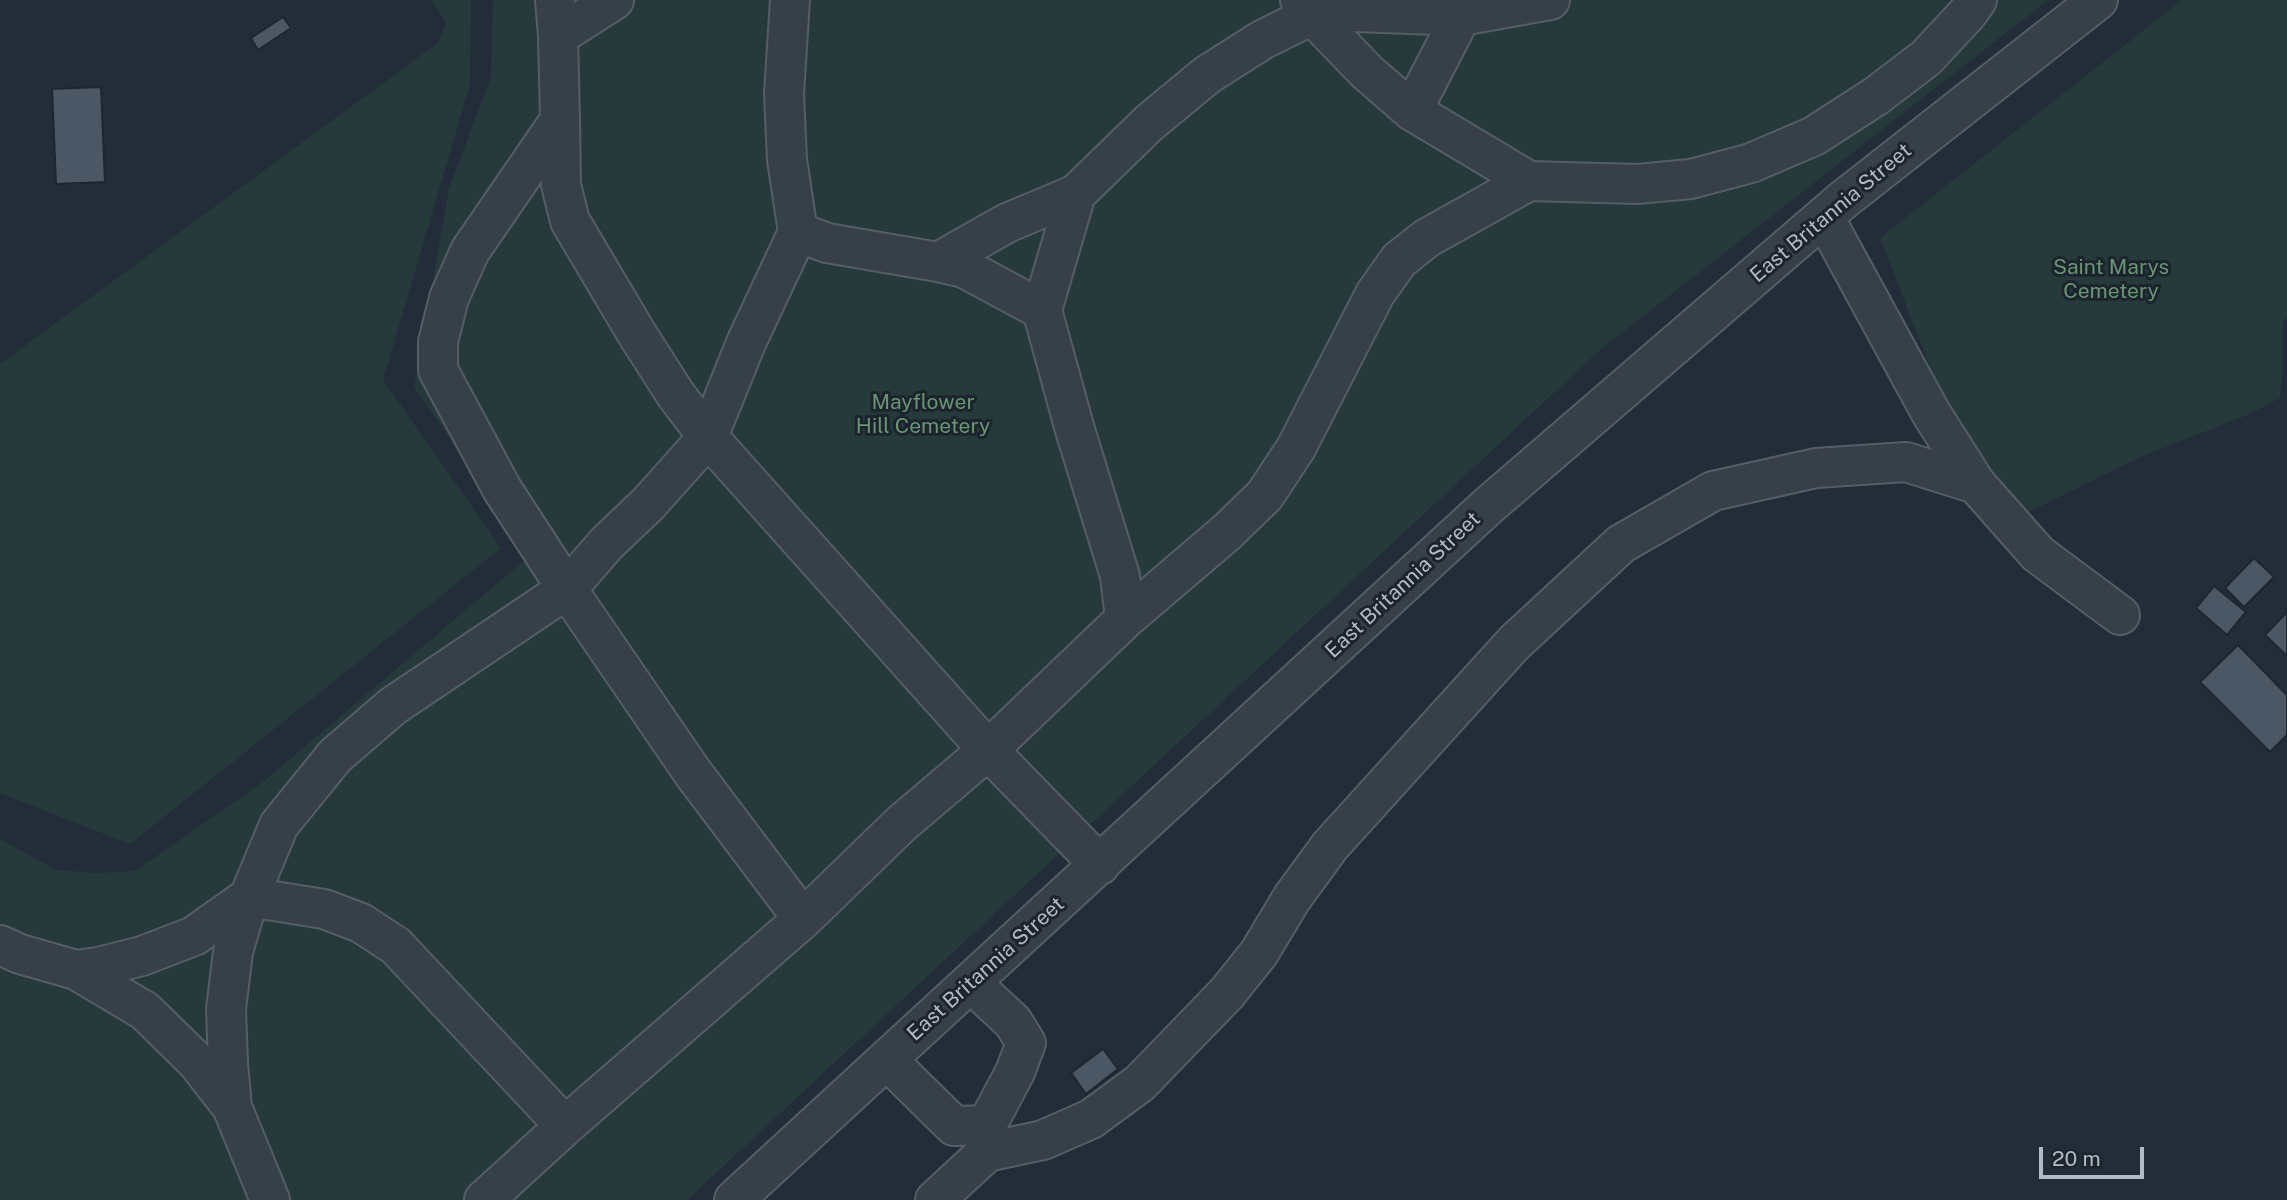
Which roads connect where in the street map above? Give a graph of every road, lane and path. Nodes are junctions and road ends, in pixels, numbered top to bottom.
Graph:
1 (614, 0) edge
2 (790, 0) edge
3 (1550, 0) edge
4 (1977, 0) edge
5 (2098, 0) edge
6 (1306, 8) edge
7 (1461, 16) junction
8 (556, 18) edge
9 (1412, 111) junction
10 (560, 120) junction
11 (1529, 181) junction
12 (1076, 194) junction
13 (1824, 216) junction
14 (798, 232) junction
15 (938, 262) junction
16 (1042, 310) junction
17 (708, 437) junction
18 (1976, 484) junction
19 (567, 589) junction
20 (2120, 615) dead end
21 (1125, 620) junction
22 (988, 750) junction
23 (1100, 865) junction
24 (249, 897) junction
25 (803, 919) junction
26 (0, 945) edge
27 (76, 970) junction
28 (971, 983) junction
29 (887, 1060) junction
30 (232, 1107) junction
31 (565, 1126) junction
32 (987, 1138) junction
33 (270, 1200) edge
34 (484, 1200) edge
35 (734, 1200) edge
36 (935, 1200) edge

1 - 8 street
2 - 14 street
3 - 7 street
4 - 11 street
5 - 13 street, East Britannia Street
6 - 7 street
6 - 9 street
6 - 12 street
7 - 9 street
8 - 10 street
9 - 11 street
10 - 17 street
10 - 19 street
11 - 21 street
12 - 15 street
12 - 16 street
13 - 18 street
13 - 23 street, East Britannia Street
14 - 15 street
14 - 17 street
15 - 16 street
16 - 21 street
17 - 19 street
17 - 22 street
18 - 20 street
18 - 32 street
19 - 24 street
19 - 25 street
21 - 22 street
22 - 23 street
22 - 25 street
23 - 28 street, East Britannia Street
24 - 27 street
24 - 30 street
24 - 31 street
25 - 31 street
26 - 27 street
27 - 30 street
28 - 29 street, East Britannia Street
28 - 32 street
29 - 32 street
29 - 35 street, East Britannia Street
30 - 33 street
31 - 34 street
32 - 36 street

